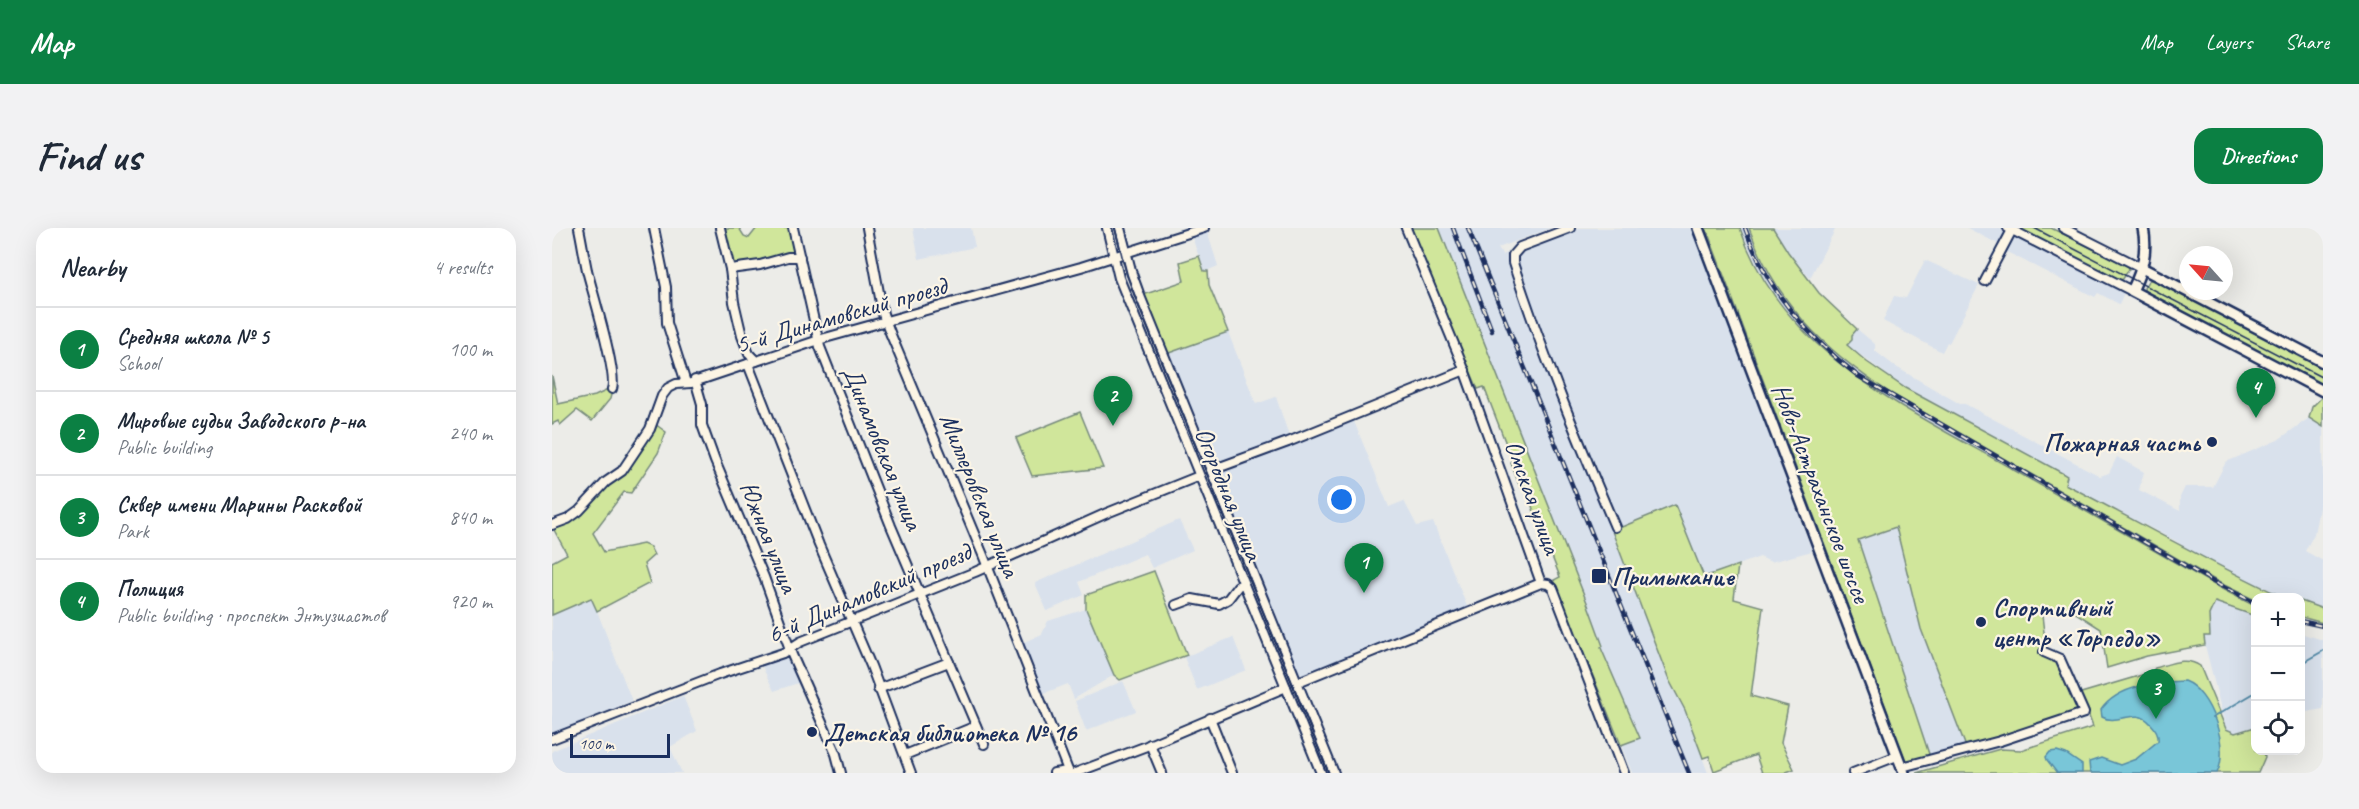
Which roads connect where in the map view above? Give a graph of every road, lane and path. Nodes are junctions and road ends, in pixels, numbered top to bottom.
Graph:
1 (579, 228) edge
2 (654, 228) edge
3 (720, 228) edge
4 (793, 228) edge
5 (867, 228) edge
6 (1107, 228) edge
7 (1120, 228) edge
8 (1204, 228) edge
9 (1406, 228) edge
10 (1570, 228) edge
11 (1698, 228) edge
12 (2063, 228) edge
13 (2143, 228) edge
14 (2010, 229) edge
15 (1125, 252) junction
16 (800, 257) junction
17 (1113, 257) junction
18 (2142, 267) junction
19 (730, 269) junction
20 (1985, 281) dead end
21 (2132, 291) junction
22 (886, 322) junction
23 (819, 341) junction
24 (752, 362) junction
25 (2323, 362) edge
26 (1465, 370) junction
27 (695, 380) junction
28 (686, 383) junction
29 (612, 389) dead end
30 (2323, 390) edge
31 (1212, 470) junction
32 (1199, 476) junction
33 (552, 525) edge
34 (1615, 527) dead end
35 (986, 567) junction
36 (1541, 583) junction
37 (1243, 584) junction
38 (919, 593) junction
39 (1176, 605) dead end
40 (851, 622) junction
41 (790, 649) junction
42 (2044, 652) dead end
43 (950, 662) junction
44 (1298, 682) junction
45 (1286, 687) junction
46 (879, 689) junction
47 (1210, 718) junction
48 (976, 726) junction
49 (552, 739) edge
50 (984, 744) dead end
51 (1150, 744) junction
52 (905, 755) junction
53 (1897, 756) junction
54 (1903, 770) edge
55 (1071, 772) edge
56 (841, 773) edge
57 (911, 773) edge
58 (1054, 773) edge
59 (1162, 773) edge
60 (1232, 773) edge
61 (1321, 773) edge
62 (1334, 773) edge
63 (1624, 773) edge
64 (1853, 773) edge

1 - 29 street
2 - 28 street
3 - 19 street
4 - 16 street, Динамовская улица
5 - 22 street, Миллеровская улица
6 - 17 street, Огородная улица
7 - 15 street, Огородная улица
8 - 15 street, 5-й Динамовский проезд
9 - 26 street, Омская улица
10 - 34 street
11 - 53 main road, Ново-Астраханское шоссе
12 - 18 street
13 - 18 main road
14 - 20 street
14 - 21 street
15 - 17 street, 5-й Динамовский проезд
15 - 31 street, Огородная улица
16 - 19 street
16 - 23 street, Динамовская улица
17 - 22 street, 5-й Динамовский проезд
17 - 32 street, Огородная улица
18 - 21 main road
18 - 25 main road
19 - 24 street
21 - 30 main road
22 - 23 street, 5-й Динамовский проезд
22 - 35 street, Миллеровская улица
23 - 24 street, 5-й Динамовский проезд
23 - 38 street, Динамовская улица
24 - 27 street, 5-й Динамовский проезд
24 - 40 street
26 - 31 street
26 - 36 street, Омская улица
27 - 28 street, 5-й Динамовский проезд
27 - 41 street, Южная улица
28 - 33 street, 5-й Динамовский проезд
31 - 44 street, Огородная улица
32 - 35 street, 6-й Динамовский проезд
32 - 37 street, Огородная улица
35 - 38 street, 6-й Динамовский проезд
35 - 55 street, Миллеровская улица
36 - 44 street
36 - 63 street, Омская улица
37 - 39 street
37 - 45 street, Огородная улица
38 - 40 street, 6-й Динамовский проезд
38 - 43 street, Динамовская улица
40 - 41 street, 6-й Динамовский проезд
40 - 46 street
41 - 49 street, 6-й Динамовский проезд
41 - 56 street, Южная улица
42 - 54 street
43 - 46 street
43 - 48 street, Динамовская улица
44 - 62 street, Огородная улица
45 - 47 street
45 - 61 street, Огородная улица
46 - 52 street
47 - 51 street
47 - 60 street
48 - 50 street, Динамовская улица
48 - 52 street
51 - 55 street
51 - 59 street
52 - 57 street
53 - 54 main road, Ново-Астраханское шоссе
53 - 64 street
55 - 58 street

